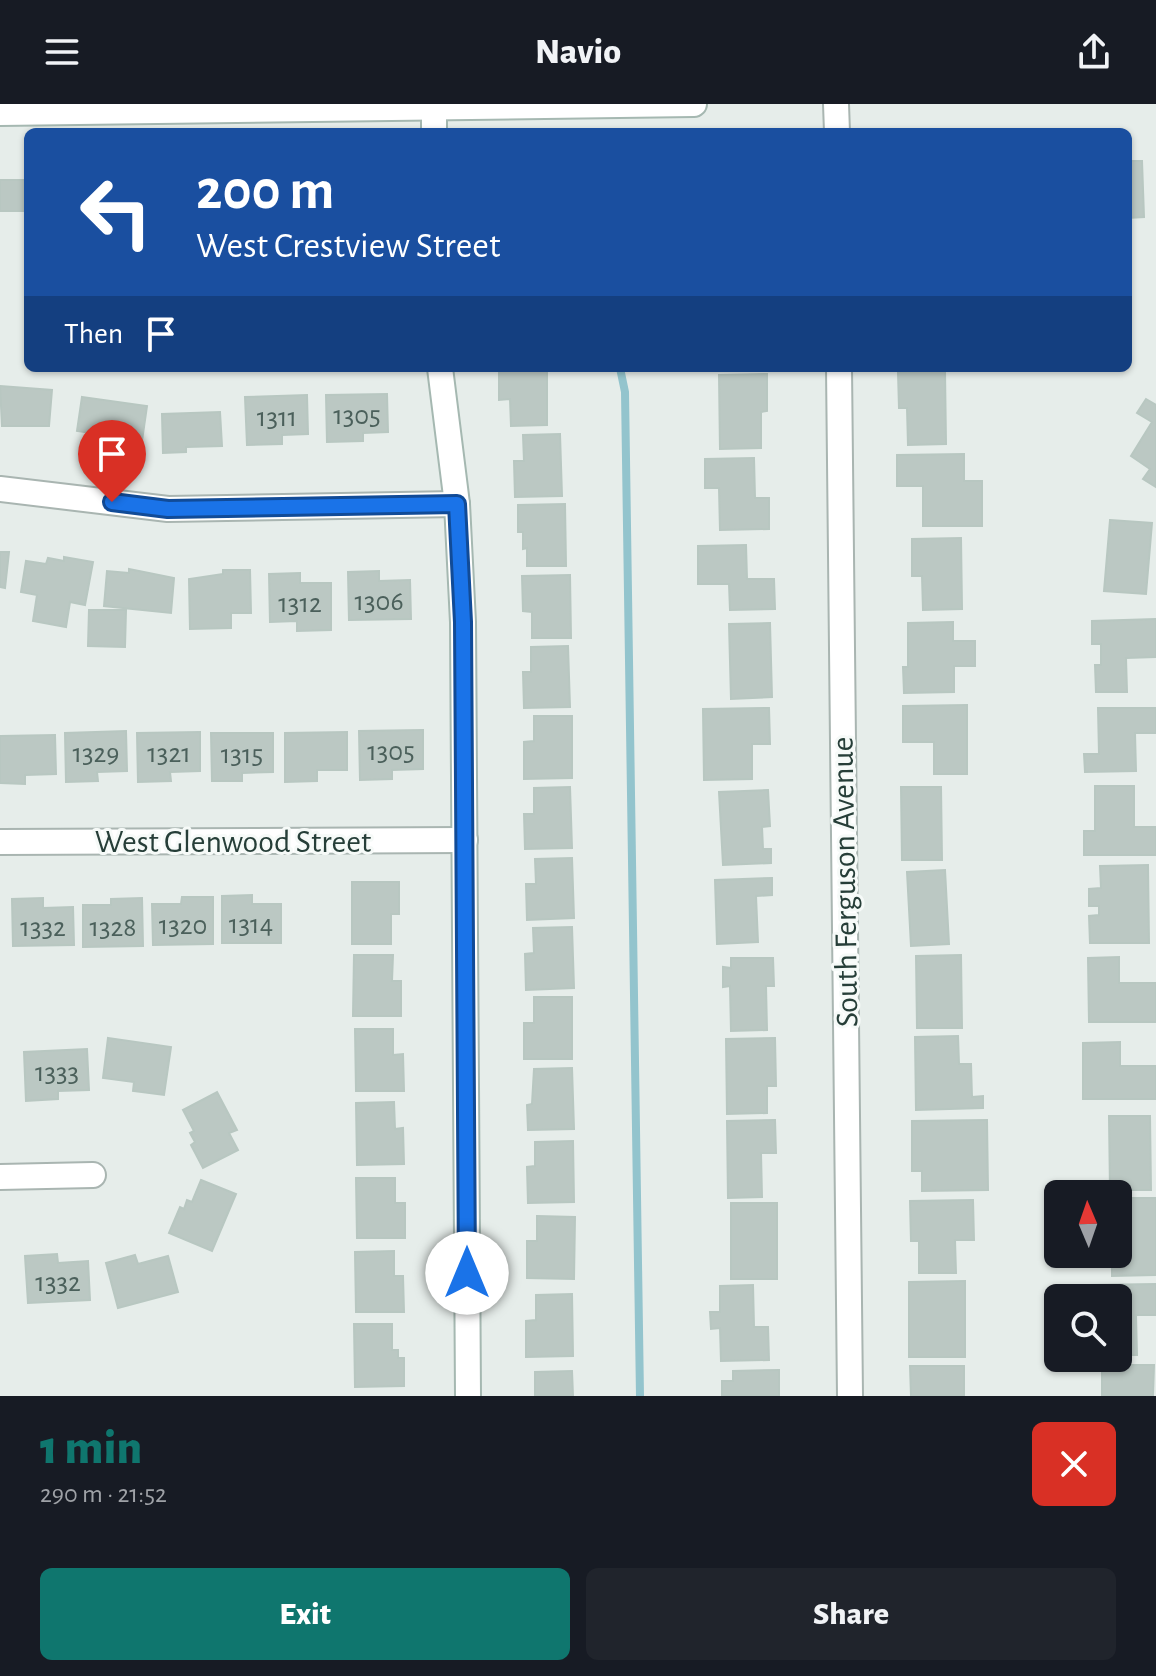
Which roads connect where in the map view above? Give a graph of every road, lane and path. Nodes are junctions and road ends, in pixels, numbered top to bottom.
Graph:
1 (694, 104) edge
2 (836, 104) edge
3 (434, 106) edge
4 (0, 113) edge
5 (434, 128) edge
6 (837, 128) edge
7 (440, 372) edge
8 (839, 372) edge
9 (0, 489) edge
10 (457, 504) junction
11 (465, 840) junction
12 (0, 842) edge
13 (93, 1175) dead end
14 (0, 1177) edge
15 (468, 1396) edge
16 (850, 1396) edge

1 - 3 street
2 - 6 street
3 - 4 street
3 - 5 street
7 - 10 street
8 - 16 street, South Ferguson Avenue
9 - 10 street
10 - 11 street
11 - 12 street, West Glenwood Street
11 - 15 street
13 - 14 street

